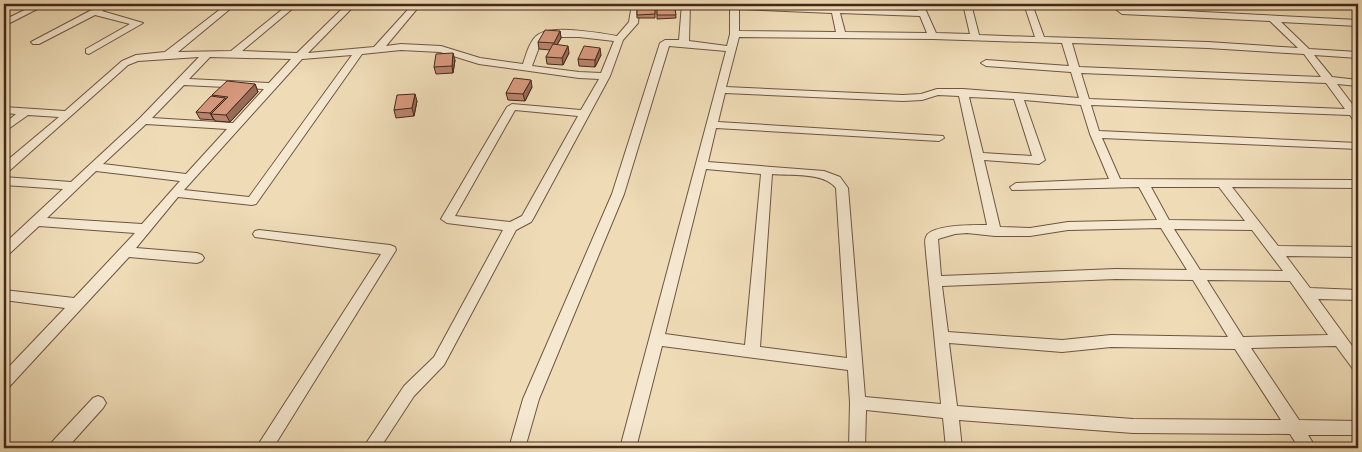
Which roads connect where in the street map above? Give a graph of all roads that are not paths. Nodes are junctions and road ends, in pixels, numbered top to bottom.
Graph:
1 (43, 4) edge
2 (109, 4) edge
3 (232, 4) edge
4 (294, 4) edge
5 (352, 4) edge
6 (417, 4) edge
7 (636, 4) edge
8 (686, 4) edge
9 (919, 4) edge
10 (967, 4) edge
11 (1028, 4) edge
12 (1113, 4) edge
13 (734, 5) edge
14 (835, 7) edge
15 (94, 12) junction
16 (924, 14) junction
17 (1273, 19) junction
18 (4, 23) edge
19 (1358, 23) edge
20 (735, 34) junction
21 (841, 35) junction
22 (933, 36) junction
23 (975, 37) junction
24 (619, 39) junction
25 (1040, 39) junction
26 (1066, 40) junction
27 (36, 42) dead end
28 (684, 43) junction
29 (731, 49) junction
30 (377, 50) junction
31 (89, 51) dead end
32 (1306, 51) junction
33 (359, 52) junction
34 (209, 53) junction
35 (168, 54) junction
36 (233, 54) junction
37 (1358, 55) edge
38 (299, 56) junction
39 (986, 63) dead end
40 (527, 67) junction
41 (1077, 70) junction
42 (605, 76) junction
43 (1329, 80) junction
44 (183, 82) junction
45 (1358, 83) edge
46 (272, 86) junction
47 (721, 90) junction
48 (962, 92) junction
49 (1018, 96) junction
50 (1085, 102) junction
51 (4, 110) edge
52 (25, 112) junction
53 (68, 114) junction
54 (585, 114) junction
55 (1356, 114) edge
56 (144, 121) junction
57 (712, 125) junction
58 (236, 126) junction
59 (4, 129) edge
60 (1095, 134) junction
61 (939, 138) dead end
62 (1358, 146) edge
63 (977, 156) junction
64 (702, 165) junction
65 (94, 167) junction
66 (4, 169) edge
67 (767, 170) junction
68 (190, 178) junction
69 (4, 182) edge
70 (1116, 183) junction
71 (1142, 183) junction
72 (1222, 183) junction
73 (1358, 184) edge
74 (73, 186) junction
75 (1016, 187) dead end
76 (175, 193) junction
77 (36, 221) junction
78 (1165, 224) junction
79 (1256, 226) junction
80 (511, 227) junction
81 (145, 229) junction
82 (995, 232) junction
83 (259, 234) dead end
84 (4, 251) edge
85 (1276, 251) junction
86 (126, 252) junction
87 (1358, 252) edge
88 (197, 258) dead end
89 (1197, 274) junction
90 (1294, 276) junction
91 (935, 281) junction
92 (1307, 293) junction
93 (4, 295) edge
94 (1358, 295) edge
95 (77, 304) junction
96 (941, 337) junction
97 (656, 339) junction
98 (1340, 340) junction
99 (1238, 343) junction
100 (752, 352) junction
101 (855, 364) junction
102 (1358, 365) edge
103 (4, 382) edge
104 (98, 403) dead end
105 (858, 403) junction
106 (949, 412) junction
107 (1294, 427) junction
108 (1358, 428) edge
109 (57, 448) edge
110 (264, 448) edge
111 (371, 448) edge
112 (517, 448) edge
113 (628, 448) edge
114 (857, 448) edge
115 (954, 448) edge
116 (1308, 448) edge

1 - 18 street
2 - 15 street
3 - 35 street
4 - 36 street
5 - 38 street
6 - 30 street
7 - 24 street
8 - 28 street
9 - 16 street
10 - 23 street
11 - 25 street
12 - 17 street
13 - 14 street
13 - 20 street
14 - 16 street
14 - 21 street
15 - 27 street
15 - 31 street
16 - 22 street
17 - 19 street
17 - 32 street
20 - 21 street
20 - 29 street
21 - 22 street
22 - 23 street
23 - 25 street
24 - 40 street
24 - 42 street
25 - 26 street
26 - 32 street
26 - 41 street
28 - 29 street
28 - 112 street
29 - 47 street
30 - 33 street
30 - 40 street
32 - 37 street
32 - 43 street
33 - 38 street
33 - 76 street
34 - 35 street
34 - 36 street
34 - 44 street
35 - 53 street
36 - 38 street
38 - 46 street
39 - 41 street
40 - 42 street
41 - 43 street
41 - 50 street
42 - 54 street
43 - 45 street
43 - 55 street
44 - 46 street
44 - 56 street
46 - 58 street
47 - 48 street
47 - 57 street
48 - 49 street
48 - 63 street
49 - 50 street
49 - 63 street
50 - 55 street
50 - 60 street
51 - 52 street
52 - 53 street
52 - 59 street
53 - 66 street
54 - 80 street
54 - 80 street
56 - 58 street
56 - 65 street
57 - 61 street
57 - 64 street
58 - 68 street
60 - 62 street
60 - 70 street
63 - 82 street
64 - 67 street
64 - 97 street
65 - 68 street
65 - 74 street
67 - 100 street
67 - 101 street
68 - 76 street
69 - 74 street
70 - 71 street
70 - 75 street
71 - 72 street
71 - 78 street
72 - 73 street
72 - 79 street
74 - 77 street
76 - 81 street
77 - 81 street
77 - 84 street
78 - 79 street
78 - 82 street
78 - 89 street
79 - 85 street
80 - 111 street
81 - 86 street
82 - 91 street
83 - 110 street
85 - 87 street
85 - 90 street
86 - 88 street
86 - 95 street
89 - 90 street
89 - 91 street
89 - 99 street
90 - 92 street
91 - 96 street
92 - 94 street
92 - 98 street
93 - 95 street
95 - 103 street
96 - 99 street
96 - 106 street
97 - 100 street
97 - 113 street
98 - 99 street
98 - 102 street
99 - 107 street
100 - 101 street
101 - 105 street
104 - 109 street
105 - 106 street
105 - 114 street
106 - 107 street
106 - 115 street
107 - 108 street
107 - 116 street

